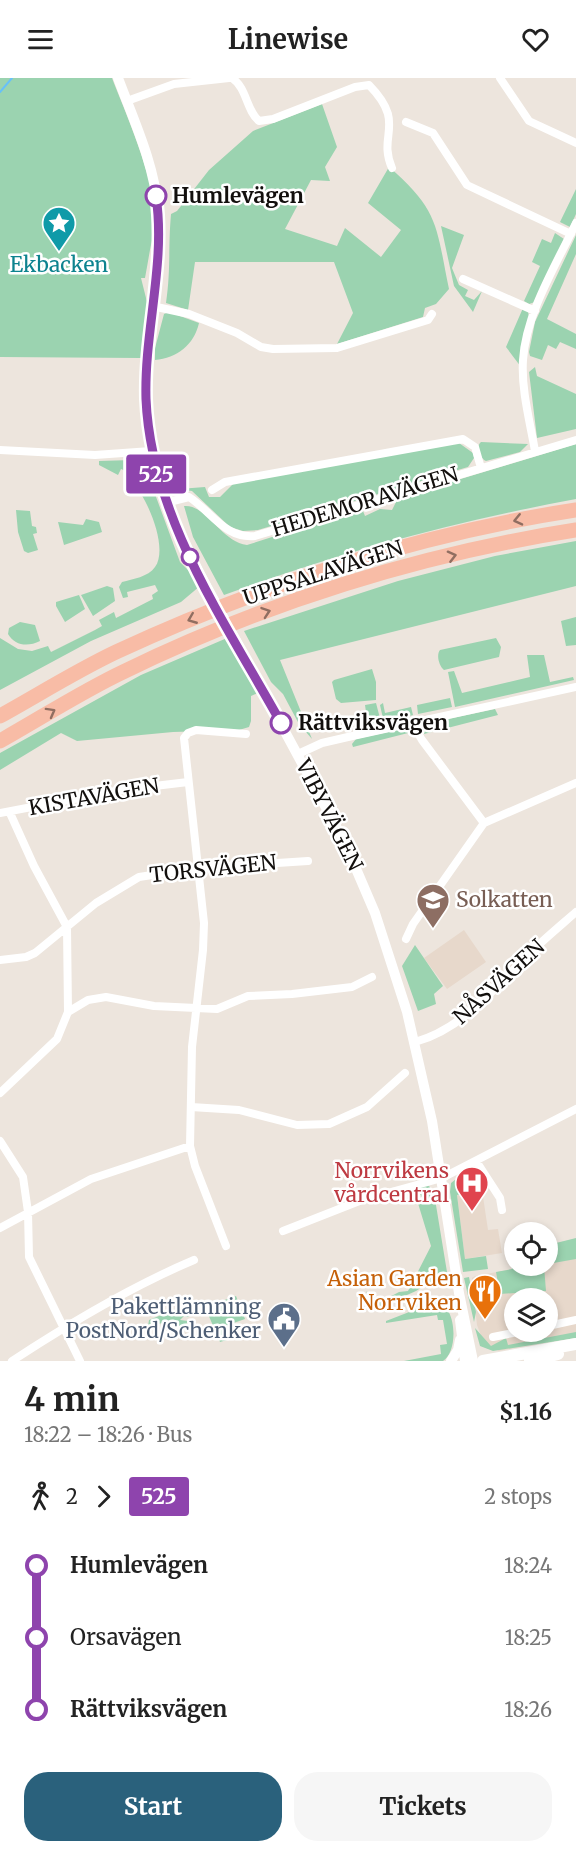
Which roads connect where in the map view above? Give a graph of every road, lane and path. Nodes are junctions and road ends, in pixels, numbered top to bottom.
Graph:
1 (118, 78) edge
2 (231, 78) edge
3 (500, 78) edge
4 (127, 101) junction
5 (406, 122) dead end
6 (576, 143) edge
7 (392, 168) dead end
8 (576, 223) edge
9 (571, 234) junction
10 (463, 279) dead end
11 (153, 306) junction
12 (536, 311) junction
13 (432, 314) dead end
14 (576, 440) edge
15 (0, 450) edge
16 (151, 451) junction
17 (535, 451) junction
18 (481, 468) junction
19 (212, 490) dead end
20 (165, 503) junction
21 (576, 510) edge
22 (576, 530) edge
23 (576, 687) edge
24 (0, 716) edge
25 (411, 722) junction
26 (246, 734) dead end
27 (0, 741) edge
28 (298, 754) junction
29 (189, 782) junction
30 (576, 783) edge
31 (5, 813) edge
32 (484, 823) junction
33 (308, 861) dead end
34 (198, 868) junction
35 (576, 912) edge
36 (67, 927) junction
37 (406, 939) dead end
38 (0, 960) edge
39 (372, 977) dead end
40 (196, 1009) junction
41 (68, 1012) junction
42 (415, 1042) junction
43 (405, 1073) dead end
44 (0, 1093) edge
45 (191, 1107) junction
46 (576, 1109) edge
47 (0, 1141) edge
48 (190, 1146) junction
49 (476, 1161) junction
50 (442, 1178) junction
51 (502, 1210) dead end
52 (28, 1212) junction
53 (0, 1228) edge
54 (283, 1231) dead end
55 (225, 1246) dead end
56 (194, 1260) dead end
57 (576, 1320) edge
58 (558, 1324) edge
59 (64, 1327) junction
60 (504, 1335) edge
61 (493, 1337) dead end
62 (465, 1339) junction
63 (576, 1344) edge
64 (576, 1350) edge
65 (507, 1356) junction
66 (12, 1361) edge
67 (80, 1361) edge
68 (451, 1361) edge
69 (465, 1361) edge
70 (473, 1361) edge
71 (483, 1361) edge
72 (530, 1361) edge

1 - 4 street, VIBYVÄGEN
2 - 4 street
2 - 7 street
3 - 6 street
4 - 11 street, VIBYVÄGEN
5 - 9 street
8 - 9 street
9 - 12 street
10 - 12 street
11 - 13 street
11 - 16 street, VIBYVÄGEN
12 - 17 street
14 - 17 street, HEDEMORAVÄGEN
15 - 16 street
16 - 20 street, VIBYVÄGEN
17 - 18 street, HEDEMORAVÄGEN
18 - 19 street
18 - 20 street, HEDEMORAVÄGEN
20 - 28 street, VIBYVÄGEN
21 -> 24 highway, UPPSALAVÄGEN
27 -> 22 highway, UPPSALAVÄGEN
23 - 25 street
25 - 28 street
25 - 32 street
26 - 29 street
28 - 42 street, VIBYVÄGEN
29 - 31 street, KISTAVÄGEN
29 - 34 street
30 - 32 street
31 - 36 street
32 - 37 street
33 - 34 street, TORSVÄGEN
34 - 36 street, TORSVÄGEN
34 - 40 street
35 - 42 street, NÅSVÄGEN
36 - 38 street, TORSVÄGEN
36 - 41 street
39 - 40 street
40 - 41 street
40 - 45 street
41 - 44 street
42 - 50 street, VIBYVÄGEN
43 - 45 street
45 - 48 street
46 - 49 street
47 - 52 street
48 - 52 street
48 - 55 street
49 - 50 street
49 - 51 street
50 - 54 street
50 - 62 street, VIBYVÄGEN
52 - 53 street
52 - 59 street
56 - 59 street
57 - 58 street
59 - 66 street
59 - 67 street
60 - 61 street
62 - 65 street
62 - 68 street
62 - 69 street, VIBYVÄGEN
62 - 70 street, VIBYVÄGEN
63 - 65 main road
64 - 72 main road
65 - 71 main road

